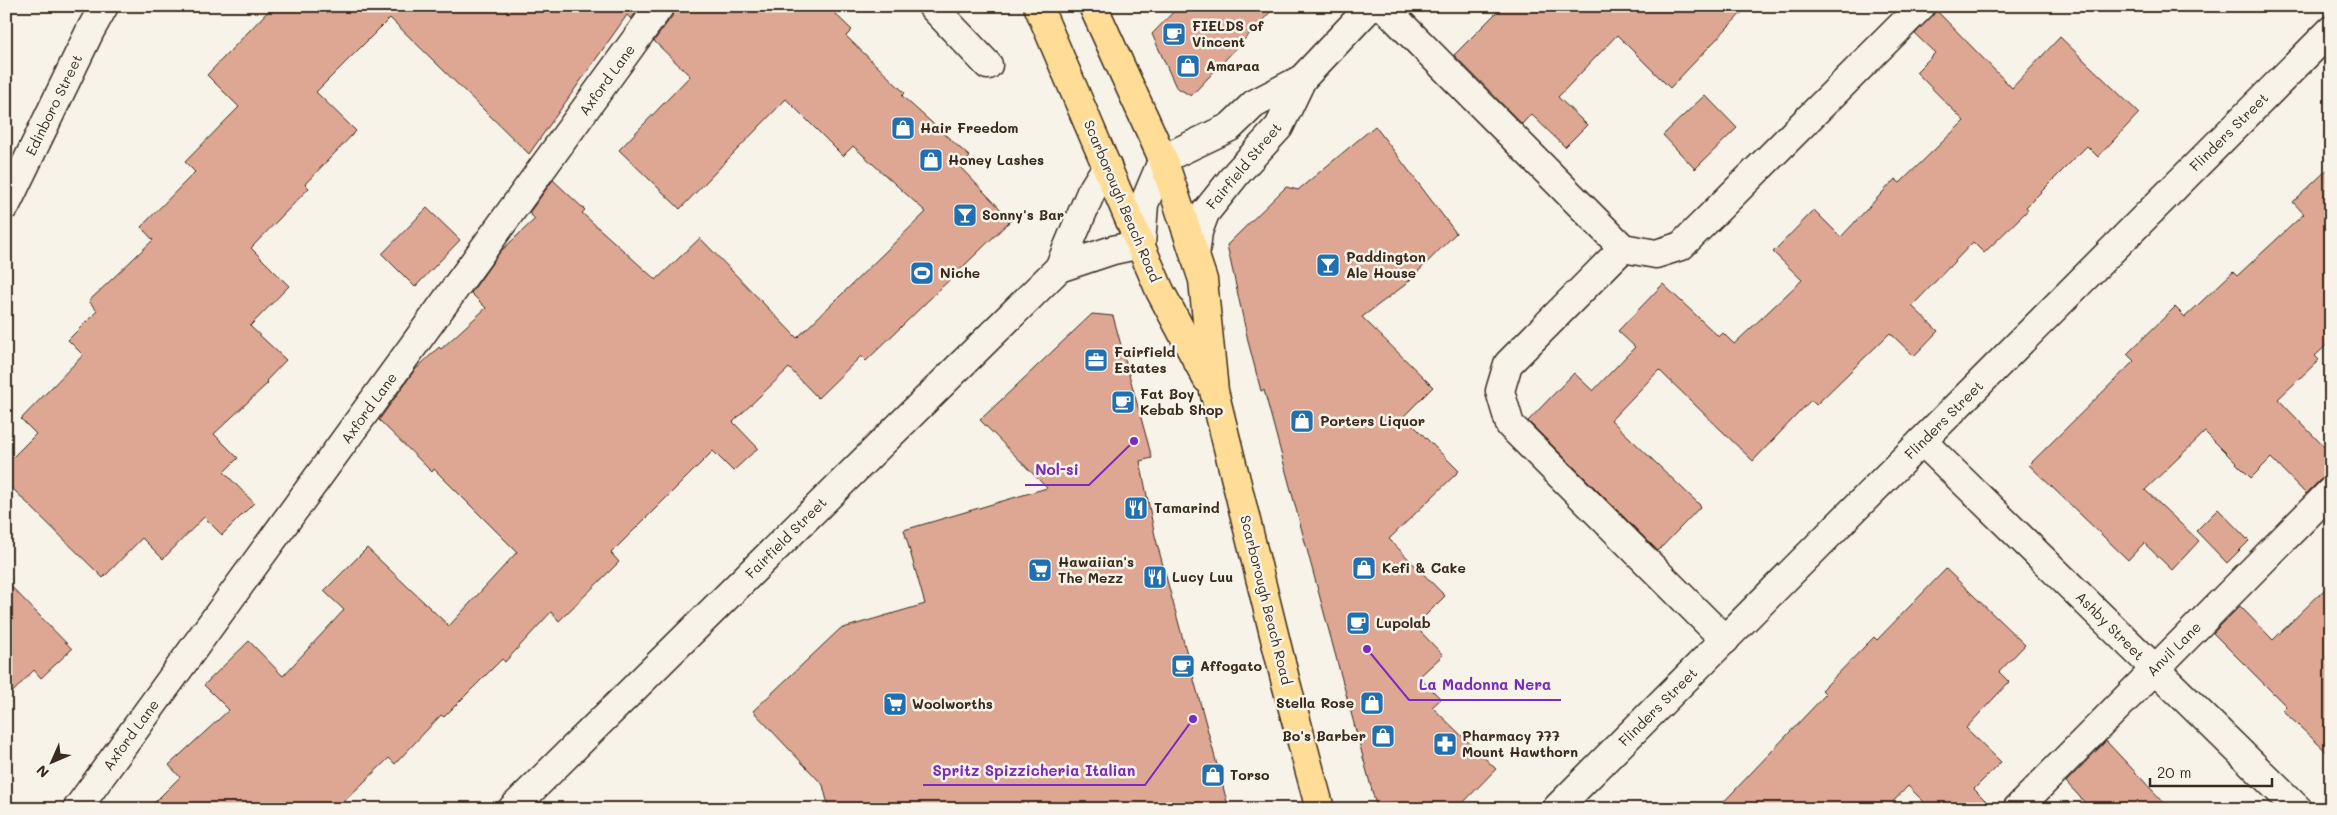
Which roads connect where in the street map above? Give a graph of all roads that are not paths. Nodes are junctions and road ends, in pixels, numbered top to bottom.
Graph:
1 (104, 6) edge
2 (660, 6) edge
3 (932, 6) edge
4 (1038, 6) edge
5 (1093, 6) edge
6 (1371, 6) edge
7 (1383, 6) edge
8 (1921, 6) edge
9 (2331, 30) edge
10 (988, 65) dead end
11 (1302, 79) junction
12 (1163, 159) junction
13 (1107, 166) junction
14 (6, 205) edge
15 (1141, 244) junction
16 (1623, 248) junction
17 (1195, 256) junction
18 (1059, 268) junction
19 (1214, 391) junction
20 (1922, 442) junction
21 (2331, 491) edge
22 (1725, 640) junction
23 (2154, 669) junction
24 (77, 809) edge
25 (512, 809) edge
26 (1320, 809) edge
27 (1556, 809) edge
28 (2017, 809) edge
29 (2298, 809) edge

1 - 14 street, Edinboro Street
2 - 24 street, Axford Lane
3 - 10 street
4 - 13 main road, Scarborough Beach Road
5 - 12 main road, Scarborough Beach Road
6 - 11 street, Fairfield Street
7 - 16 street
8 - 16 street
9 - 20 street, Flinders Street
11 - 12 street, Fairfield Street
11 - 17 street, Fairfield Street
12 - 15 street
12 - 17 main road, Scarborough Beach Road
13 - 15 main road, Scarborough Beach Road
13 - 18 street, Fairfield Street
15 - 18 street, Fairfield Street
15 - 19 main road, Scarborough Beach Road
16 - 22 street
17 - 19 main road, Scarborough Beach Road
18 - 25 street, Fairfield Street
19 - 26 main road, Scarborough Beach Road
20 - 22 street, Flinders Street
20 - 23 street, Ashby Street
21 - 23 street, Anvil Lane
22 - 27 street, Flinders Street
23 - 28 street, Anvil Lane
23 - 29 street, Ashby Street

